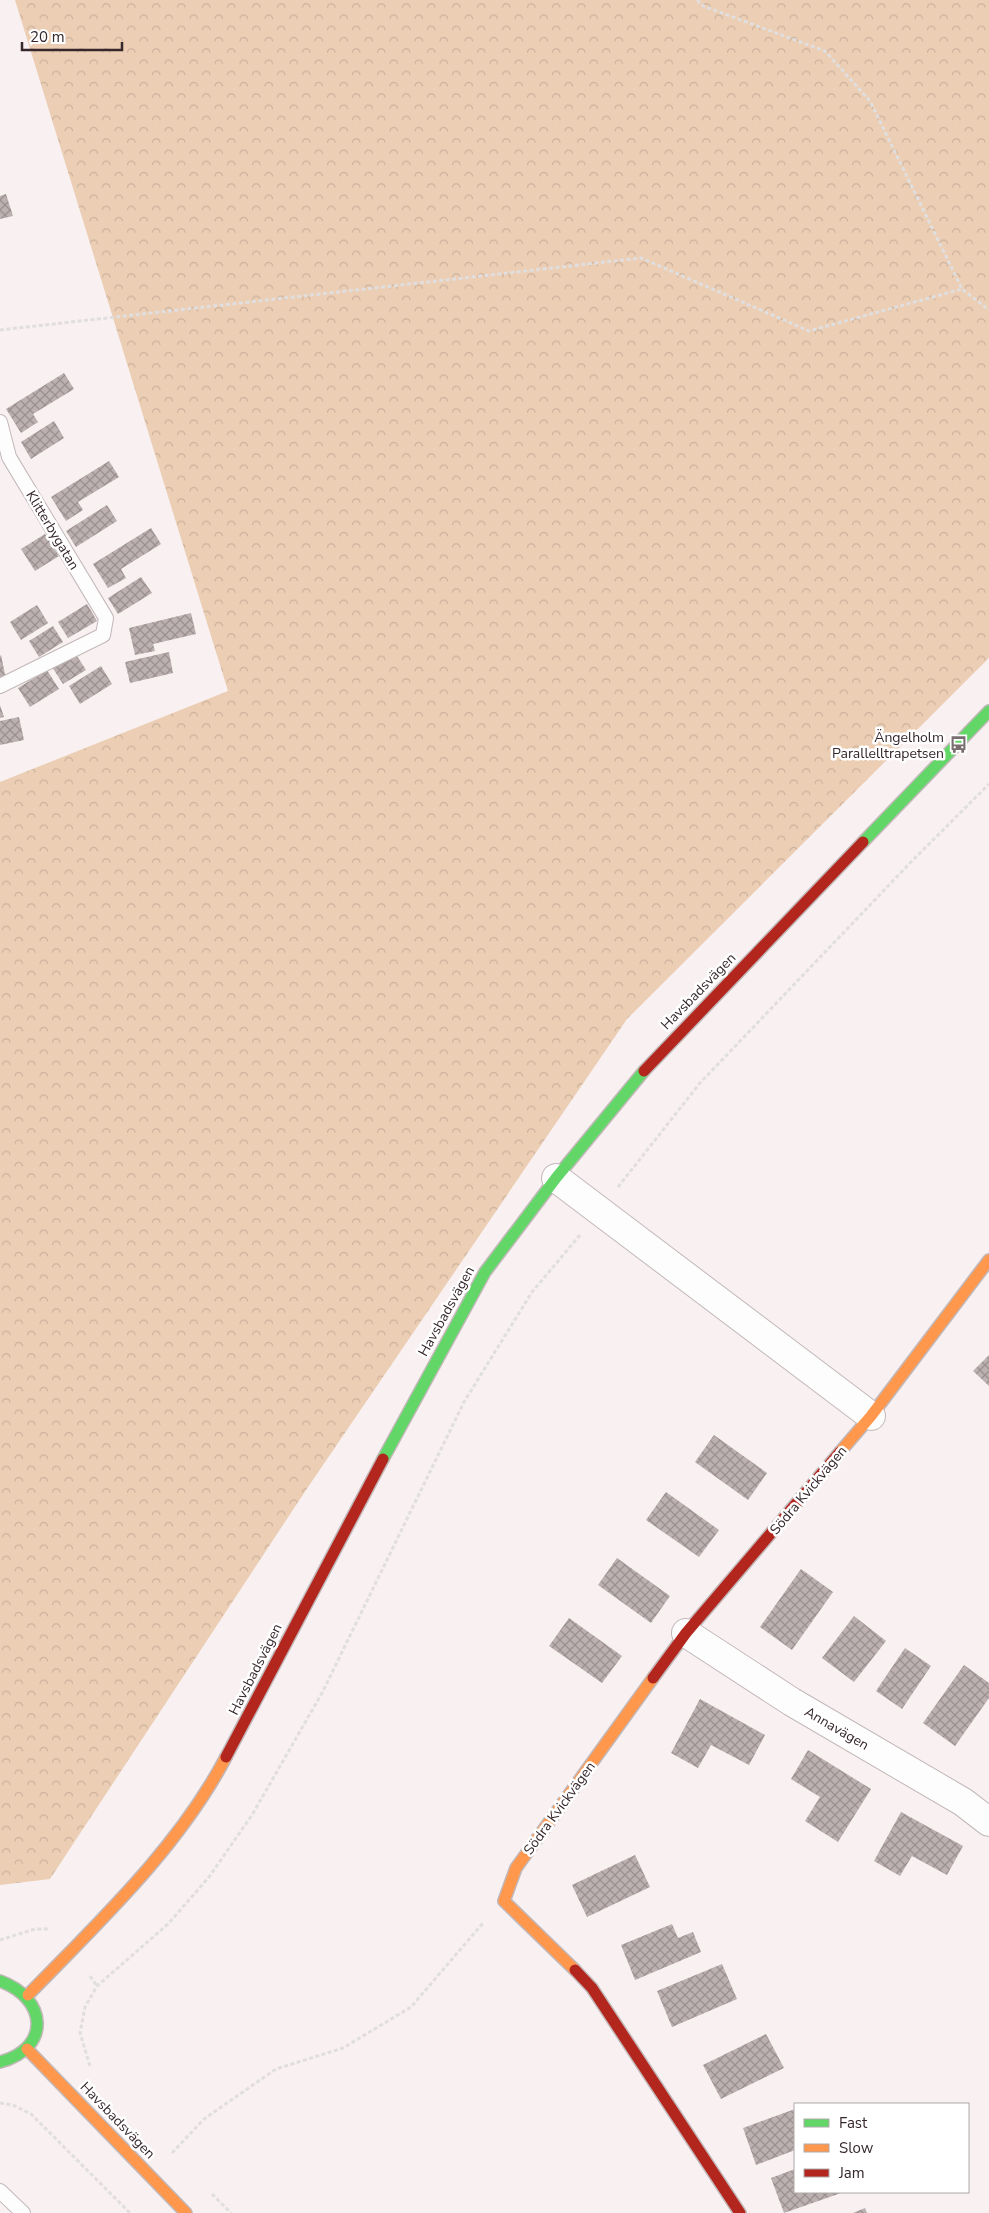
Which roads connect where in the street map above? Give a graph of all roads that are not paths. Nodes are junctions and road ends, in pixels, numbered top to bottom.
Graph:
1 (0, 422) edge
2 (2, 439) edge
3 (0, 686) edge
4 (989, 711) edge
5 (556, 1178) junction
6 (989, 1260) edge
7 (871, 1416) junction
8 (686, 1633) junction
9 (989, 1822) edge
10 (0, 1981) edge
11 (28, 1995) junction
12 (27, 2049) junction
13 (0, 2062) edge
14 (0, 2191) edge
15 (23, 2213) edge
16 (186, 2213) edge
17 (740, 2213) edge

1 - 2 lane, Klitterbygatan
2 - 3 lane, Klitterbygatan
4 - 5 street, Havsbadsvägen
5 - 7 street
5 - 11 street, Havsbadsvägen
6 - 7 street, Södra Kvickvägen
7 - 8 street, Södra Kvickvägen
8 - 9 street, Annavägen
8 - 17 street, Södra Kvickvägen
10 - 11 street
11 - 12 street
12 - 13 street
12 - 16 street, Havsbadsvägen
14 - 15 lane

